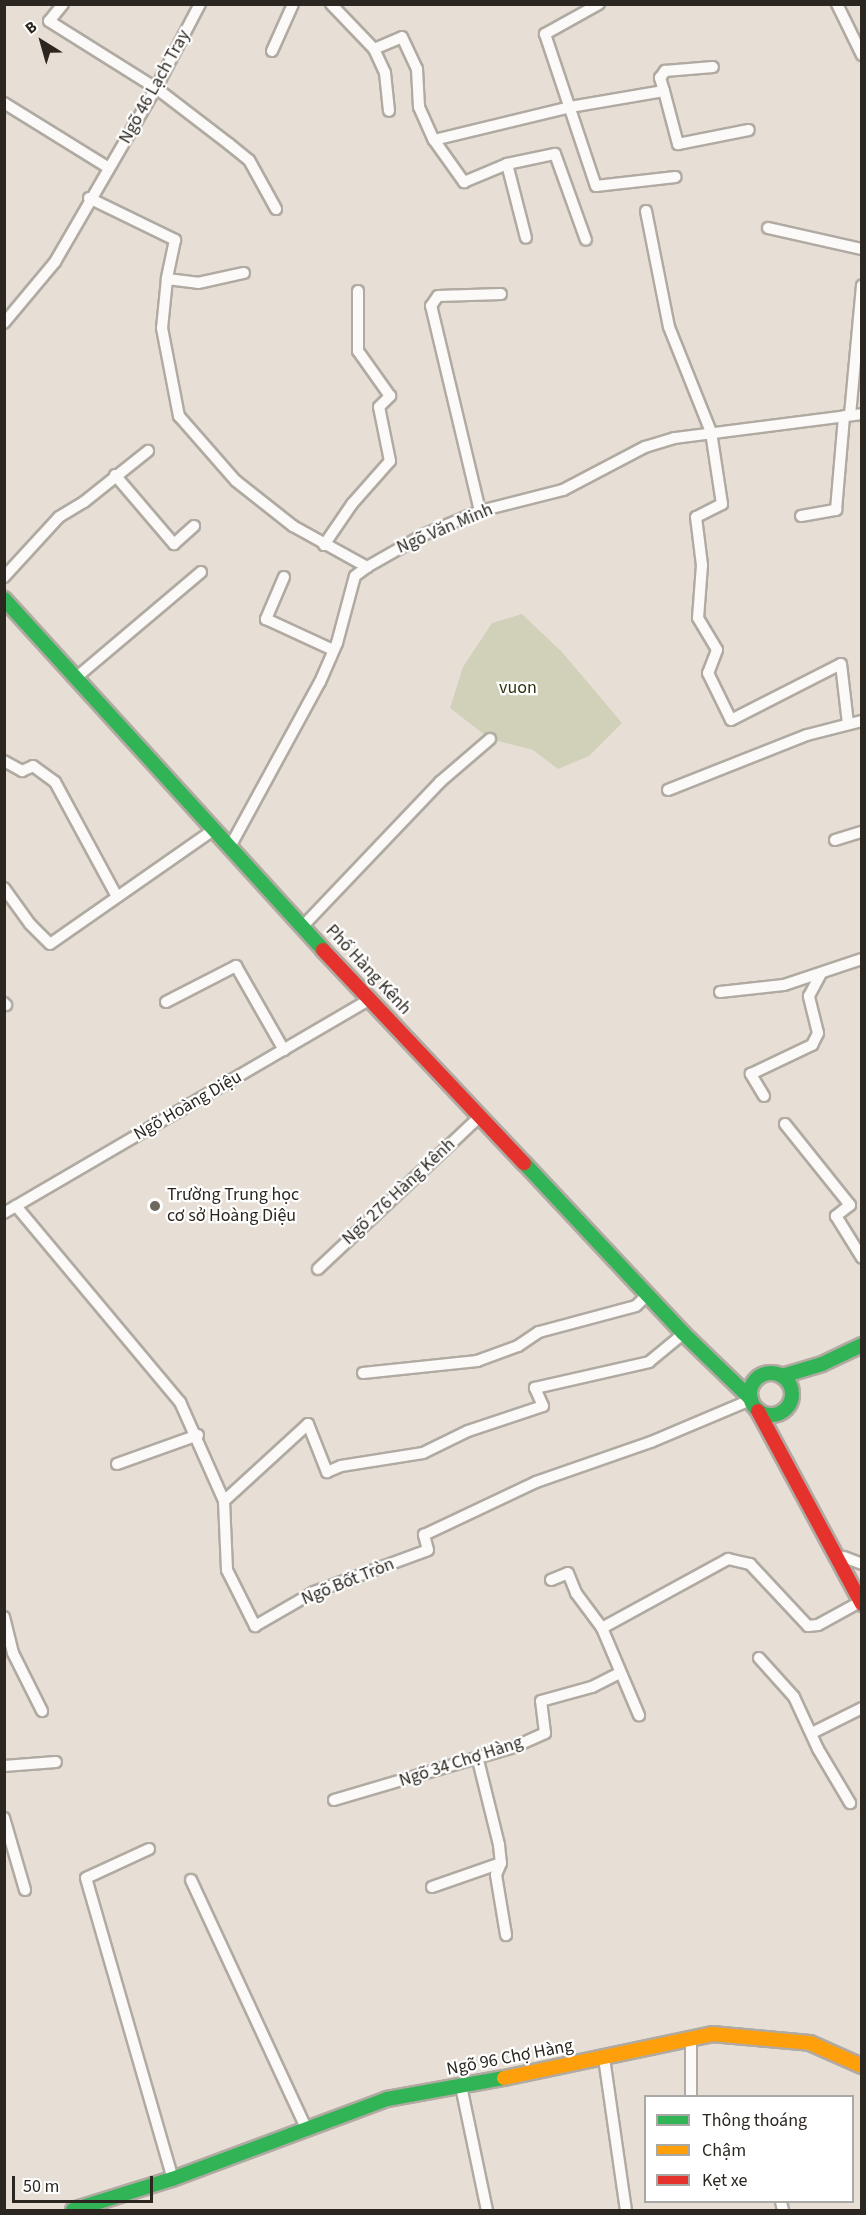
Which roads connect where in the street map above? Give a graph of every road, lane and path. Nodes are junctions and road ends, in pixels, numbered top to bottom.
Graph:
1 (63, 4) edge
2 (200, 4) edge
3 (292, 4) edge
4 (331, 4) edge
5 (599, 4) edge
6 (837, 4) edge
7 (374, 49) junction
8 (272, 51) dead end
9 (861, 55) edge
10 (713, 67) dead end
11 (156, 88) junction
12 (664, 91) junction
13 (4, 103) edge
14 (570, 107) junction
15 (388, 111) dead end
16 (749, 130) dead end
17 (434, 140) junction
18 (507, 164) junction
19 (109, 168) junction
20 (675, 177) dead end
21 (89, 198) junction
22 (276, 209) dead end
23 (646, 211) dead end
24 (768, 228) dead end
25 (526, 238) dead end
26 (586, 240) dead end
27 (861, 249) edge
28 (244, 273) dead end
29 (167, 279) junction
30 (861, 286) edge
31 (358, 291) dead end
32 (501, 294) dead end
33 (4, 323) edge
34 (852, 415) edge
35 (711, 432) junction
36 (148, 451) dead end
37 (116, 475) junction
38 (480, 511) junction
39 (801, 516) dead end
40 (194, 526) dead end
41 (324, 545) junction
42 (367, 567) junction
43 (201, 572) dead end
44 (4, 577) edge
45 (284, 577) dead end
46 (4, 599) edge
47 (333, 650) junction
48 (75, 678) junction
49 (861, 721) edge
50 (848, 724) junction
51 (489, 739) dead end
52 (4, 761) edge
53 (668, 790) dead end
54 (213, 830) junction
55 (861, 831) edge
56 (835, 840) dead end
57 (231, 845) junction
58 (4, 888) edge
59 (116, 895) junction
60 (303, 926) junction
61 (861, 959) edge
62 (821, 973) junction
63 (720, 992) dead end
64 (370, 998) junction
65 (166, 1002) dead end
66 (284, 1050) junction
67 (764, 1096) dead end
68 (480, 1116) junction
69 (785, 1124) dead end
70 (16, 1206) junction
71 (4, 1213) edge
72 (861, 1258) edge
73 (318, 1269) dead end
74 (648, 1293) junction
75 (683, 1333) junction
76 (861, 1345) edge
77 (711, 1362) junction
78 (822, 1364) junction
79 (363, 1373) dead end
80 (762, 1376) junction
81 (782, 1376) junction
82 (792, 1392) junction
83 (755, 1405) junction
84 (778, 1414) junction
85 (198, 1436) junction
86 (779, 1445) junction
87 (117, 1464) dead end
88 (224, 1501) junction
89 (833, 1553) junction
90 (861, 1564) edge
91 (551, 1580) dead end
92 (861, 1603) edge
93 (4, 1617) edge
94 (602, 1628) junction
95 (759, 1658) dead end
96 (620, 1673) junction
97 (861, 1708) edge
98 (42, 1712) dead end
99 (639, 1715) dead end
100 (813, 1733) junction
101 (478, 1760) junction
102 (56, 1762) dead end
103 (4, 1766) edge
104 (334, 1800) dead end
105 (850, 1803) dead end
106 (4, 1818) edge
107 (149, 1849) dead end
108 (501, 1863) junction
109 (191, 1880) dead end
110 (432, 1887) dead end
111 (25, 1890) dead end
112 (506, 1935) dead end
113 (692, 2038) junction
114 (604, 2058) junction
115 (861, 2066) edge
116 (461, 2086) junction
117 (692, 2095) edge
118 (307, 2129) junction
119 (172, 2179) junction
120 (73, 2211) edge
121 (487, 2211) edge
122 (626, 2211) edge

1 - 11 lane
2 - 11 lane, Ngõ 46 Lạch Tray
3 - 8 lane
4 - 7 lane
5 - 14 lane
6 - 9 lane
7 - 15 lane
7 - 17 lane
10 - 12 lane
11 - 19 lane, Ngõ 46 Lạch Tray
11 - 22 lane
12 - 14 lane
12 - 16 lane
13 - 19 lane
14 - 17 lane
14 - 20 lane
17 - 18 lane
18 - 25 lane
18 - 26 lane
19 - 21 lane, Ngõ 46 Lạch Tray
21 - 29 lane
21 - 33 lane, Ngõ 46 Lạch Tray
23 - 35 lane
24 - 27 lane
28 - 29 lane
29 - 41 lane
30 - 34 lane
31 - 41 lane
32 - 38 lane
34 - 35 lane, Ngõ Văn Minh
34 - 39 lane
35 - 38 lane, Ngõ Văn Minh
35 - 50 lane
36 - 37 lane
37 - 40 lane
37 - 44 lane
38 - 42 lane, Ngõ Văn Minh
41 - 42 lane
42 - 47 lane, Ngõ Văn Minh
43 - 48 lane
45 - 47 lane
46 - 48 street, Phố Hàng Kênh
47 - 57 lane, Ngõ Văn Minh
48 - 54 street, Phố Hàng Kênh
49 - 50 lane
50 - 53 lane
51 - 60 lane
52 - 59 lane
54 - 57 street, Phố Hàng Kênh
54 - 59 lane
55 - 56 lane
57 - 60 street, Phố Hàng Kênh
58 - 59 lane
60 - 64 street, Phố Hàng Kênh
61 - 62 lane
62 - 63 lane
62 - 67 lane
64 - 66 lane, Ngõ Hoàng Diệu
64 - 68 street, Phố Hàng Kênh
65 - 66 lane
66 - 70 lane, Ngõ Hoàng Diệu
68 - 73 lane, Ngõ 276 Hàng Kênh
68 - 74 street, Phố Hàng Kênh
69 - 72 lane
70 - 71 lane, Ngõ Hoàng Diệu
70 - 85 lane, Ngõ Bốt Tròn
74 - 75 street, Phố Hàng Kênh
74 - 79 lane
75 - 77 street, Phố Hàng Kênh
75 - 88 lane
76 - 78 street
77 - 80 street
77 - 83 street, Phố Hàng Kênh
78 - 81 street
78 - 82 street
80 - 81 street
80 - 83 street
81 - 82 street
82 - 84 street
83 - 84 street
83 - 86 street, Phố Hàng Kênh
83 - 88 lane, Ngõ Bốt Tròn
84 - 86 street
85 - 87 lane
85 - 88 lane, Ngõ Bốt Tròn
86 - 89 street, Phố Hàng Kênh
89 - 90 lane
89 - 92 street, Phố Hàng Kênh
91 - 94 lane
92 - 94 lane
93 - 98 lane
94 - 96 lane
95 - 100 lane
96 - 99 lane
96 - 101 lane, Ngõ 34 Chợ Hàng
97 - 100 lane
100 - 105 lane
101 - 104 lane, Ngõ 34 Chợ Hàng
101 - 108 lane
102 - 103 lane
106 - 111 lane
107 - 119 lane
108 - 110 lane
108 - 112 lane
109 - 118 lane
113 - 114 street, Ngõ 96 Chợ Hàng
113 - 115 street, Ngõ 96 Chợ Hàng
113 - 117 lane
114 - 116 street, Ngõ 96 Chợ Hàng
114 - 122 lane
116 - 118 street, Ngõ 96 Chợ Hàng
116 - 121 lane
118 - 119 street, Ngõ 96 Chợ Hàng
119 - 120 street

